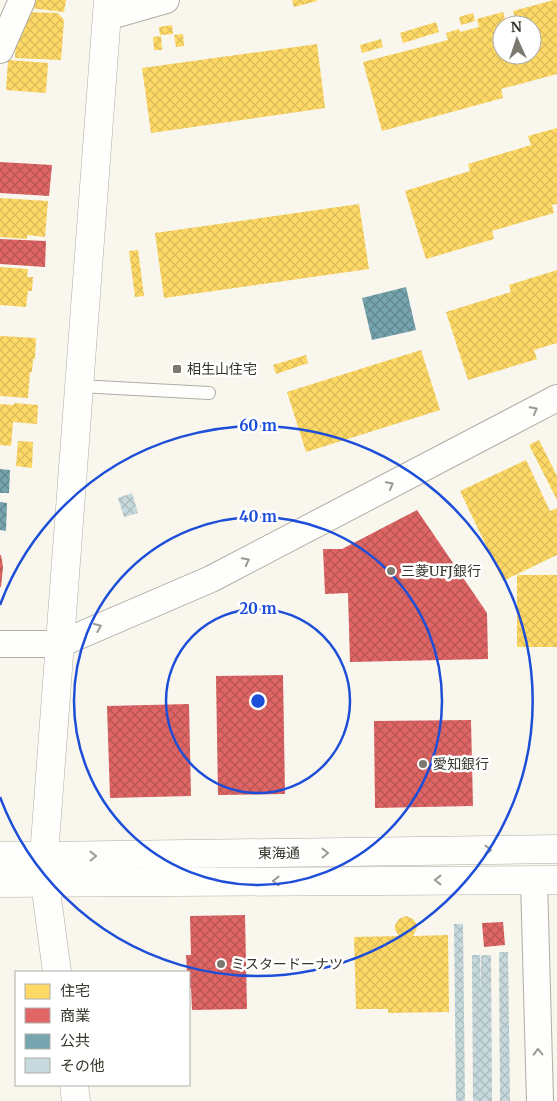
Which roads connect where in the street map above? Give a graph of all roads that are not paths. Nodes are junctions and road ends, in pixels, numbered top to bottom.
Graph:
1 (22, 0) edge
2 (166, 0) edge
3 (108, 8) edge
4 (0, 50) edge
5 (79, 386) junction
6 (209, 393) dead end
7 (557, 398) edge
8 (0, 644) edge
9 (60, 644) junction
10 (557, 850) edge
11 (0, 856) edge
12 (45, 870) junction
13 (545, 880) edge
14 (0, 883) edge
15 (57, 971) edge
16 (74, 1086) edge
17 (76, 1101) edge
18 (540, 1101) edge

1 - 4 street
2 - 3 street
3 - 5 main road
5 - 6 lane
5 - 9 main road
9 -> 7 street
8 - 9 street
9 - 12 main road
12 -> 10 main road, 東海通
11 - 12 main road, 東海通
13 -> 12 main road, 東海通
12 - 14 main road, 東海通
12 - 15 main road
18 -> 13 street
16 - 17 main road

